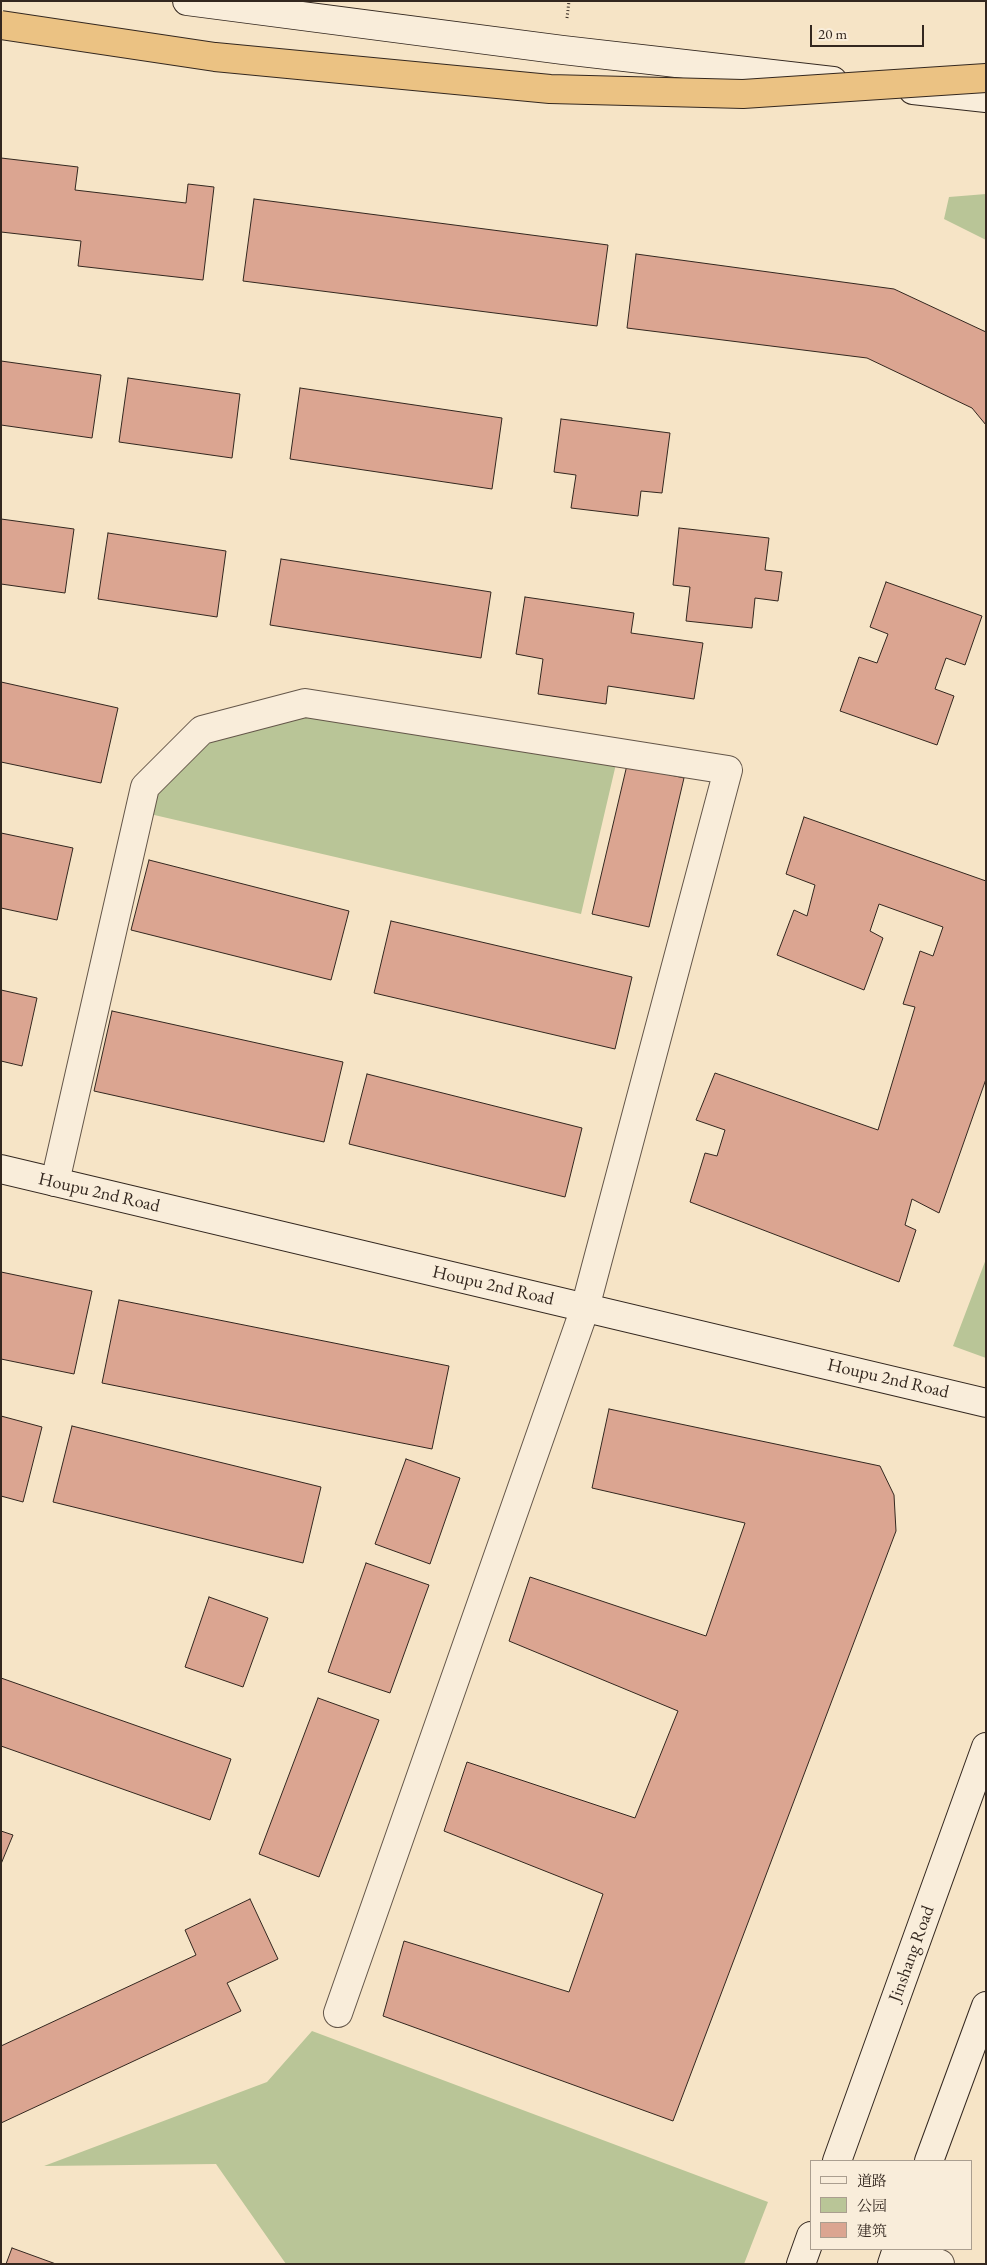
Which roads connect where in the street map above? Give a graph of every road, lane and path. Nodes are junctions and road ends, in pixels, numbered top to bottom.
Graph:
1 (187, 1) edge
2 (1, 25) edge
3 (986, 78) edge
4 (986, 98) edge
5 (1, 1169) edge
6 (55, 1182) junction
7 (584, 1308) junction
8 (986, 1402) edge
9 (986, 1747) edge
10 (986, 2006) edge
11 (338, 2013) dead end
12 (838, 2160) edge
13 (929, 2160) edge
14 (810, 2239) edge
15 (897, 2250) edge
16 (900, 2250) edge
17 (801, 2264) edge
18 (892, 2264) edge
19 (940, 2264) edge

1 - 4 street
2 - 3 highway, bridge
5 - 6 street, Houpu 2nd Road
6 - 7 street, Houpu 2nd Road
6 - 7 street
7 - 8 street, Houpu 2nd Road
7 - 11 street
9 - 12 street, Jinshang Road
10 - 13 street
14 - 17 street
15 - 18 street
16 - 19 street

